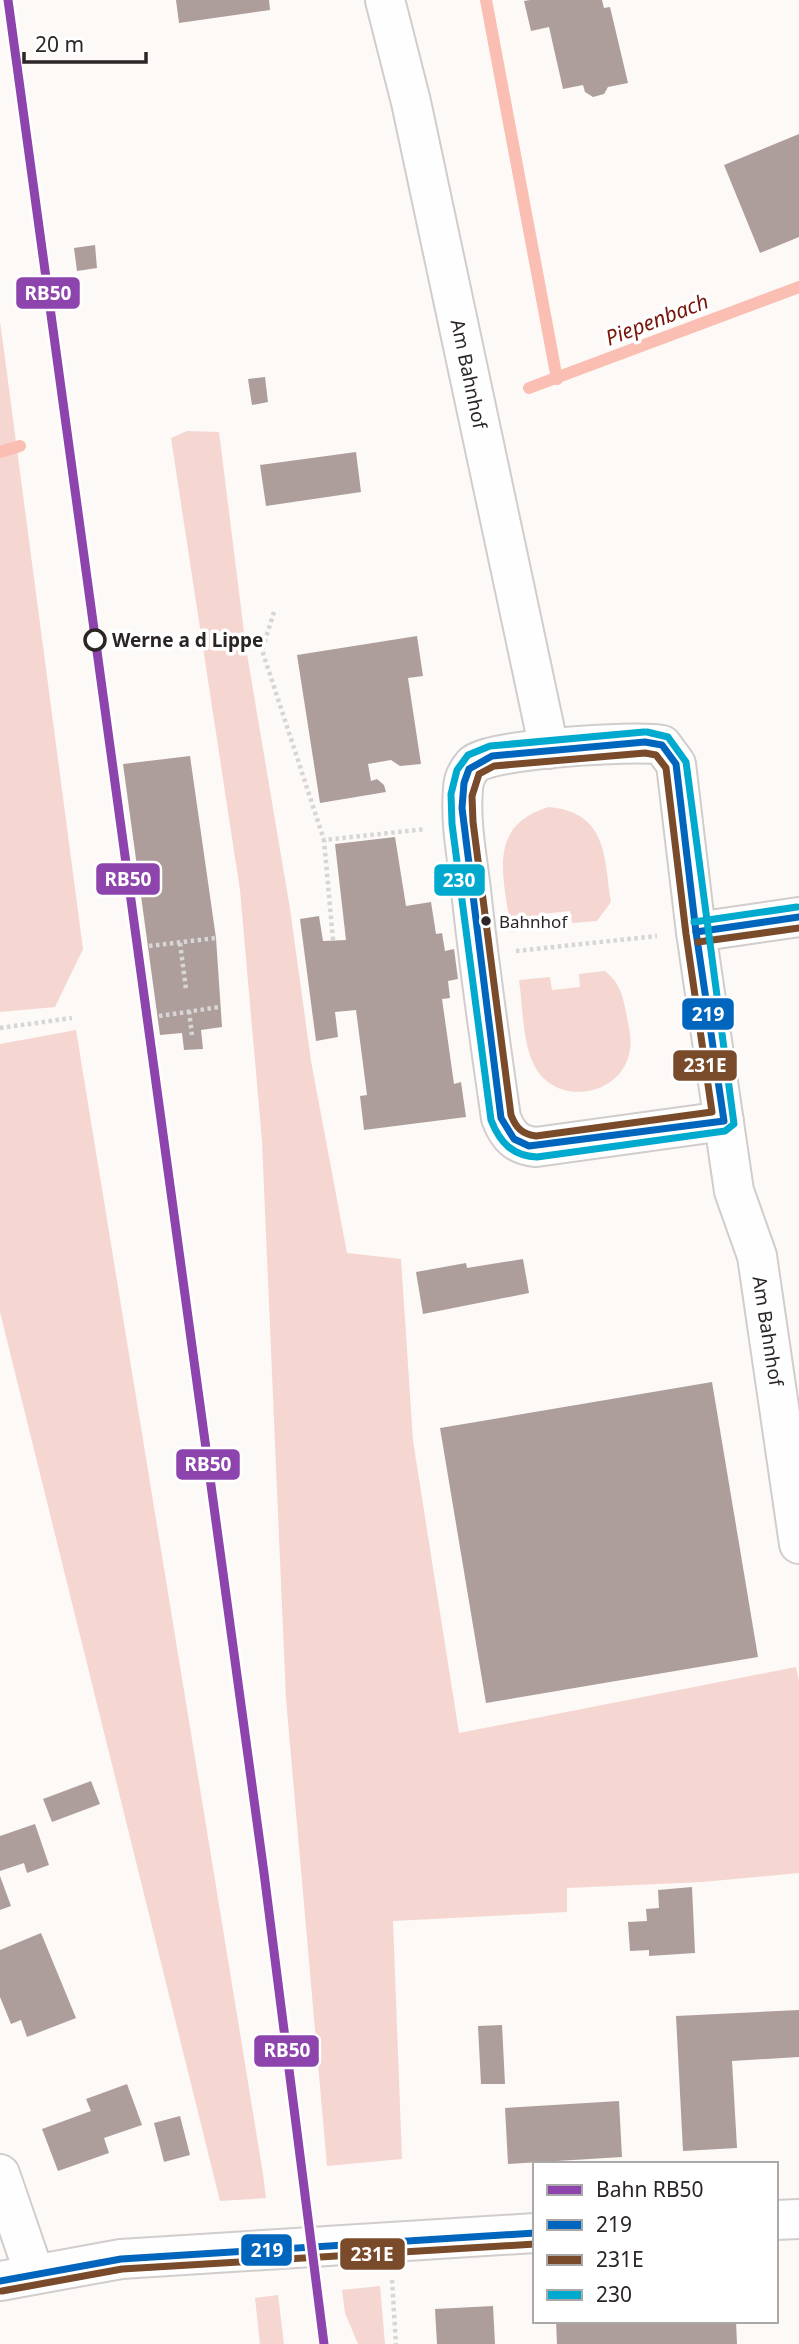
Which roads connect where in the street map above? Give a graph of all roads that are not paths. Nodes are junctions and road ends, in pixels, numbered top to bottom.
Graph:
1 (386, 0) edge
2 (549, 749) junction
3 (799, 917) edge
4 (696, 932) junction
5 (724, 1121) junction
6 (799, 1544) edge
7 (0, 2174) edge
8 (799, 2219) edge
9 (778, 2220) edge
10 (533, 2233) edge
11 (17, 2277) edge

1 - 2 street, Am Bahnhof
2 - 4 street, Am Bahnhof
2 - 5 street, Am Bahnhof
3 - 4 street
4 - 5 street, Am Bahnhof
5 - 6 street, Am Bahnhof
7 - 11 street
8 - 9 street
10 - 11 street

